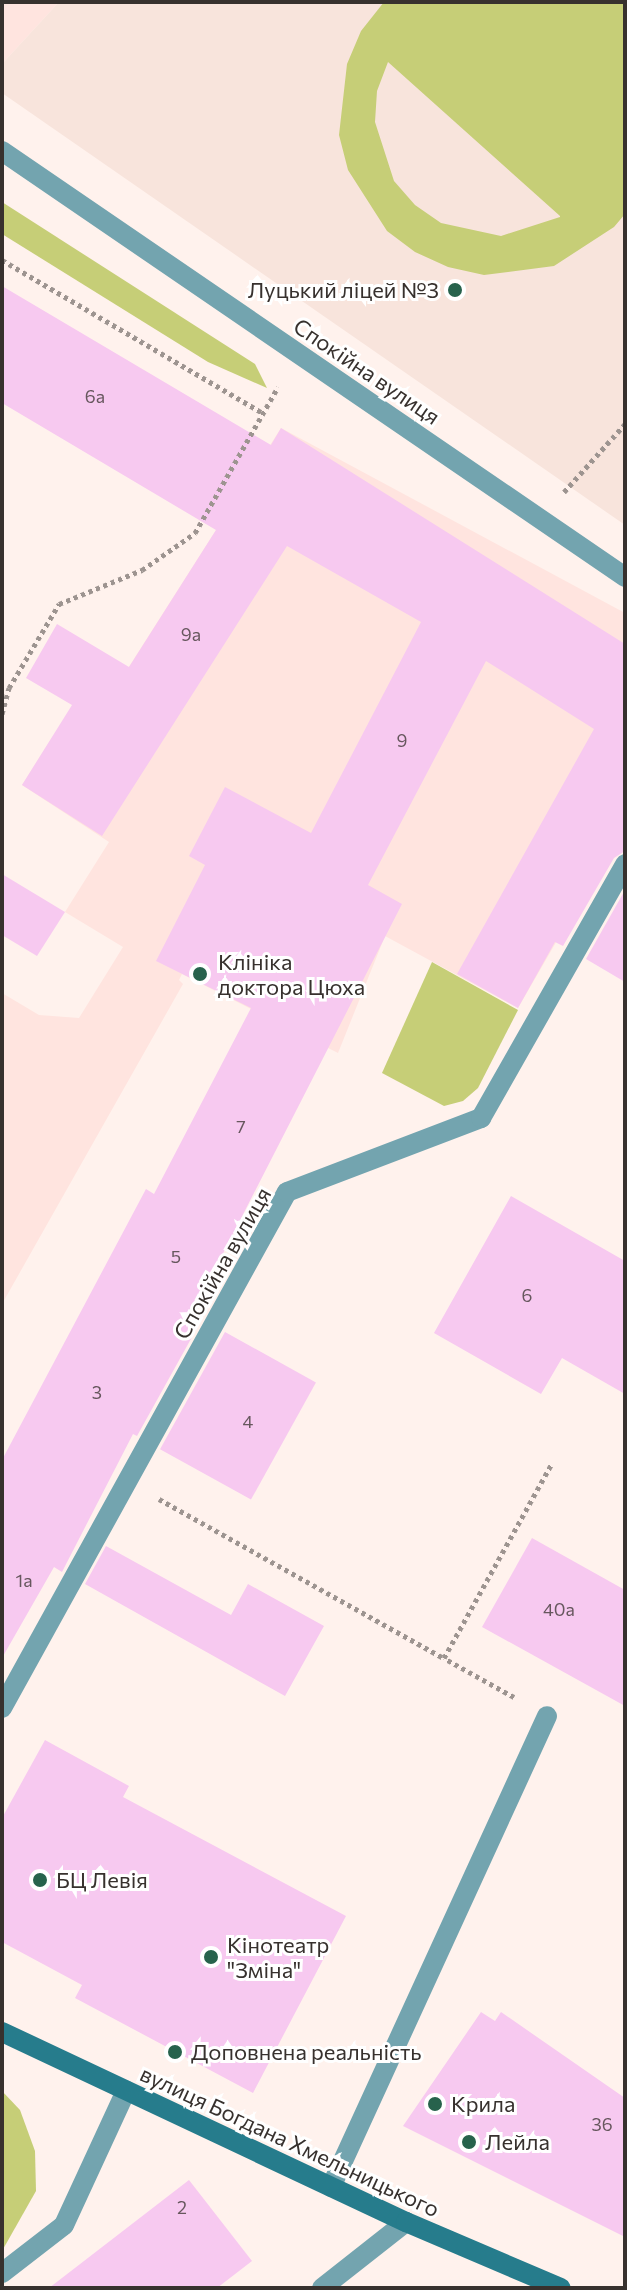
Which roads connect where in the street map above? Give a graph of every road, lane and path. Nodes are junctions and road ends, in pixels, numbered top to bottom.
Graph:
1 (2, 151) edge
2 (2, 260) edge
3 (298, 352) junction
4 (263, 413) junction
5 (625, 424) edge
6 (538, 517) junction
7 (625, 577) edge
8 (2, 714) edge
9 (625, 864) edge
10 (552, 1463) dead end
11 (127, 1481) junction
12 (444, 1658) junction
13 (2, 1708) edge
14 (547, 1716) joint
15 (2, 2032) edge
16 (126, 2091) junction
17 (331, 2187) junction
18 (406, 2222) junction
19 (2, 2273) edge
20 (549, 2286) edge
21 (322, 2288) edge

1 - 3 street, Спокійна вулиця
2 - 4 path
3 - 4 path
3 - 6 street, Спокійна вулиця
4 - 8 path
5 - 6 path
6 - 7 street, Спокійна вулиця
9 - 11 street, Спокійна вулиця
10 - 12 path
11 - 12 path
11 - 13 street, Спокійна вулиця
12 - 14 path
14 - 17 street
15 - 16 main road, вулиця Богдана Хмельницького
16 - 17 main road, вулиця Богдана Хмельницького
16 - 19 street
17 - 18 main road, вулиця Богдана Хмельницького
18 - 20 main road, вулиця Богдана Хмельницького
18 - 21 street

